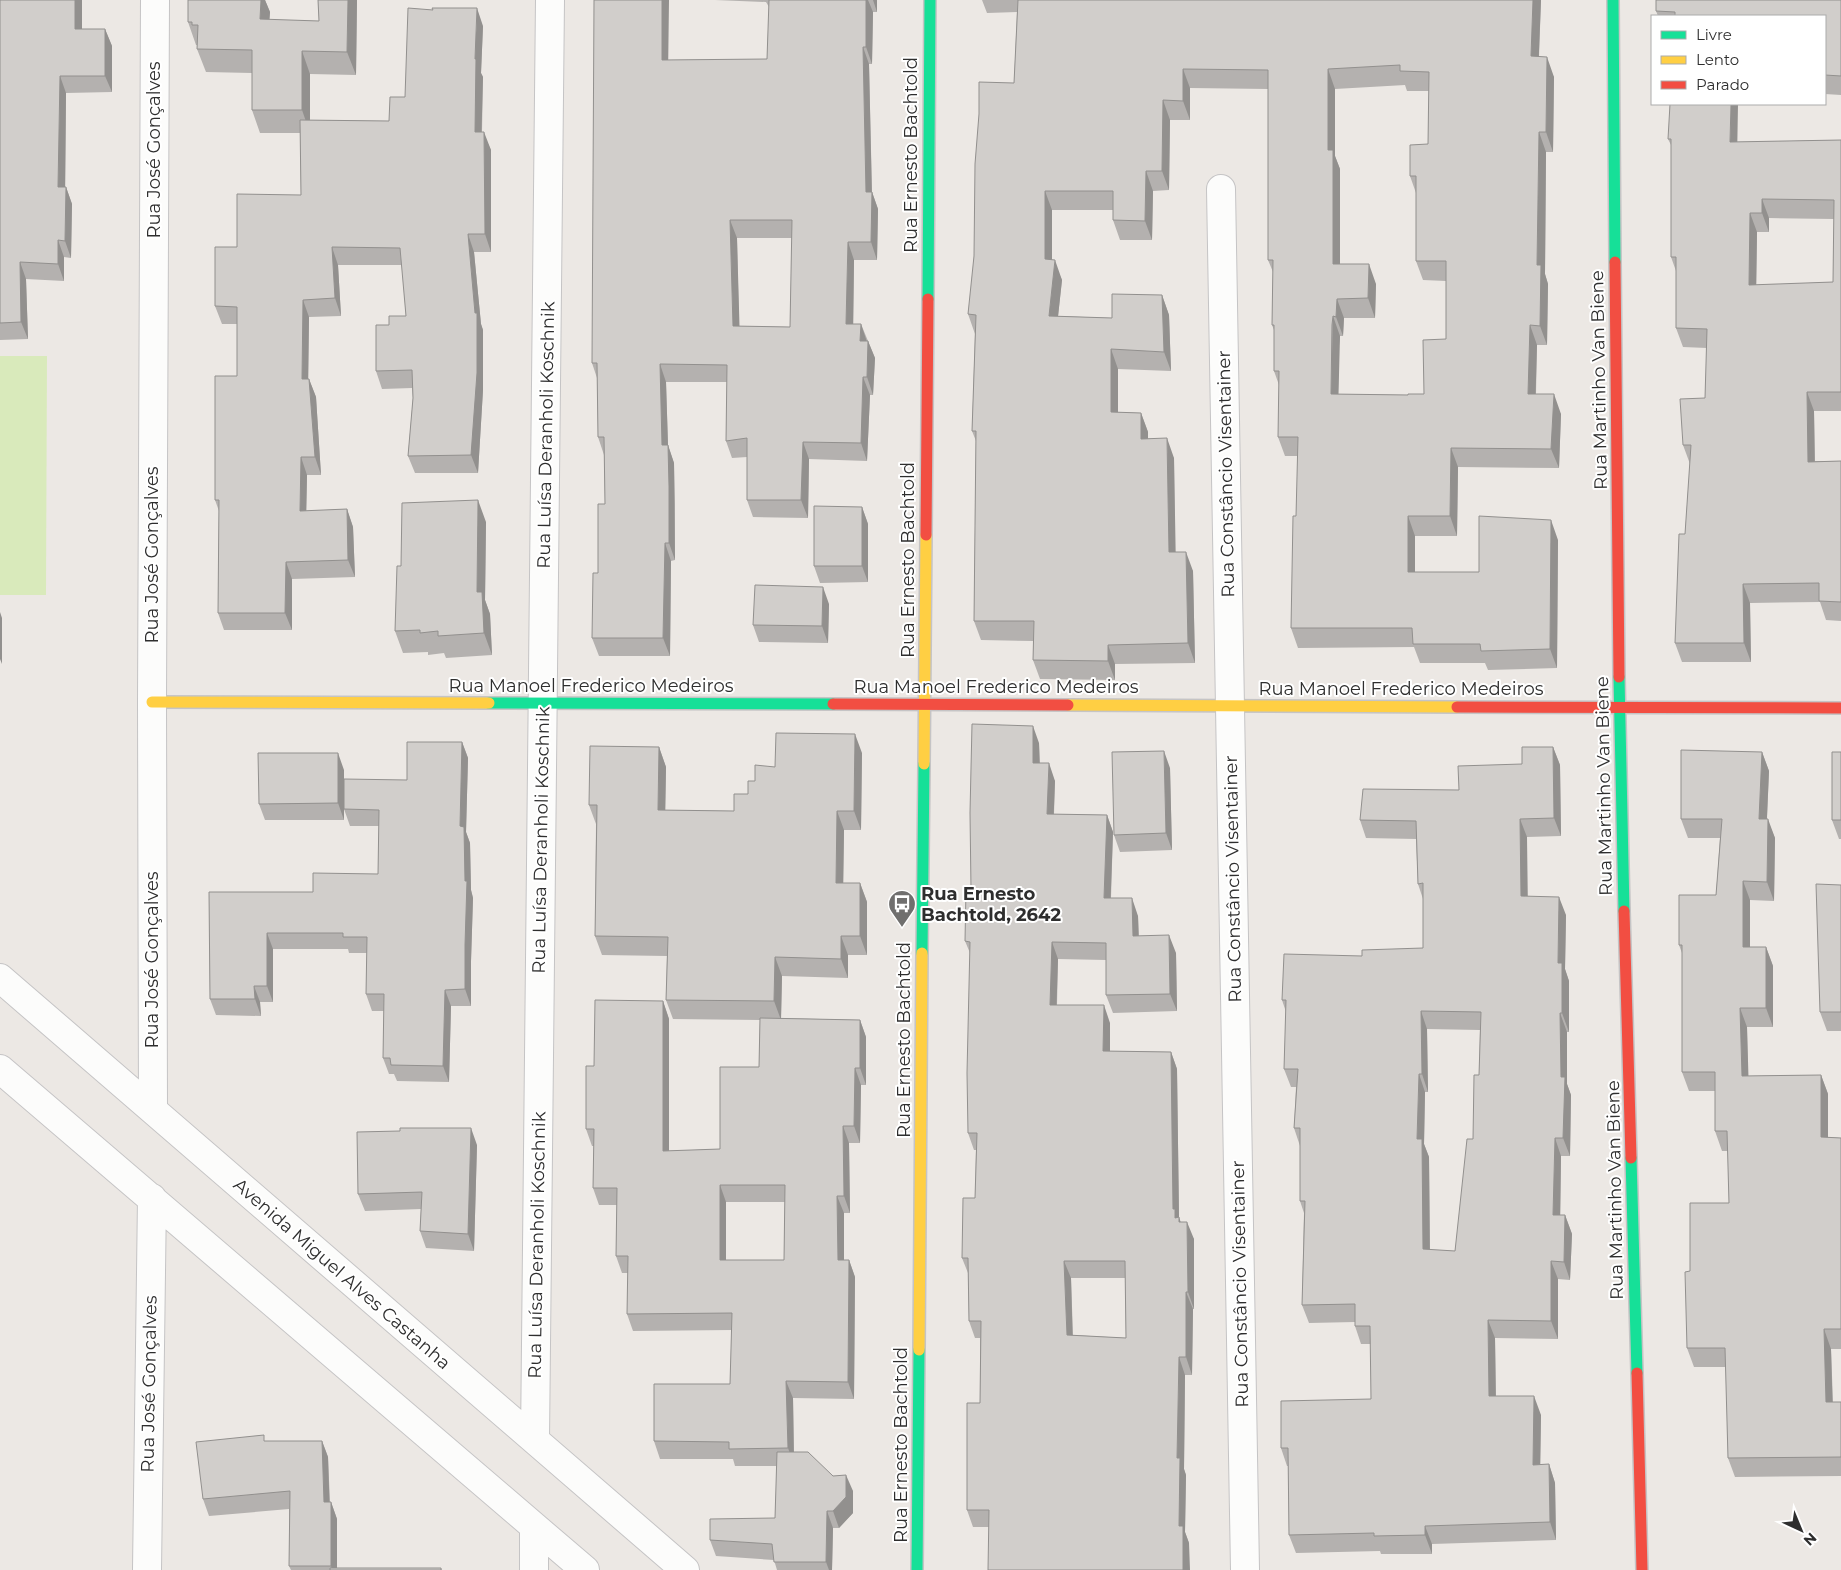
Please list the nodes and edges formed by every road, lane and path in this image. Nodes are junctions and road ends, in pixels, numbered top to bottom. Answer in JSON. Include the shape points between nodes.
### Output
{"nodes":[{"id":1,"x":155,"y":0,"type":"edge"},
{"id":2,"x":550,"y":0,"type":"edge"},
{"id":3,"x":930,"y":0,"type":"edge"},
{"id":4,"x":1613,"y":0,"type":"edge"},
{"id":5,"x":1221,"y":189,"type":"dead end"},
{"id":6,"x":152,"y":702,"type":"junction"},
{"id":7,"x":543,"y":703,"type":"junction"},
{"id":8,"x":924,"y":704,"type":"junction"},
{"id":9,"x":1230,"y":706,"type":"junction"},
{"id":10,"x":1619,"y":707,"type":"junction"},
{"id":11,"x":1841,"y":708,"type":"edge"},
{"id":12,"x":0,"y":978,"type":"edge"},
{"id":13,"x":0,"y":1069,"type":"edge"},
{"id":14,"x":153,"y":1110,"type":"junction"},
{"id":15,"x":152,"y":1198,"type":"junction"},
{"id":16,"x":535,"y":1440,"type":"junction"},
{"id":17,"x":534,"y":1526,"type":"junction"},
{"id":18,"x":147,"y":1570,"type":"edge"},
{"id":19,"x":534,"y":1570,"type":"edge"},
{"id":20,"x":585,"y":1570,"type":"edge"},
{"id":21,"x":685,"y":1570,"type":"edge"},
{"id":22,"x":917,"y":1570,"type":"edge"},
{"id":23,"x":1245,"y":1570,"type":"edge"},
{"id":24,"x":1642,"y":1570,"type":"edge"}],
"edges":[{"from":1,"to":6,"type":"street","name":"Rua José Gonçalves"},
{"from":2,"to":7,"type":"street","name":"Rua Luísa Deranholi Koschnik"},
{"from":3,"to":8,"type":"street","name":"Rua Ernesto Bachtold"},
{"from":4,"to":10,"type":"street","name":"Rua Martinho Van Biene"},
{"from":5,"to":9,"type":"street","name":"Rua Constâncio Visentainer"},
{"from":6,"to":7,"type":"street","name":"Rua Manoel Frederico Medeiros"},
{"from":6,"to":14,"type":"street","name":"Rua José Gonçalves"},
{"from":7,"to":8,"type":"street","name":"Rua Manoel Frederico Medeiros"},
{"from":7,"to":16,"type":"street","name":"Rua Luísa Deranholi Koschnik"},
{"from":8,"to":9,"type":"street","name":"Rua Manoel Frederico Medeiros"},
{"from":8,"to":22,"type":"street","name":"Rua Ernesto Bachtold"},
{"from":9,"to":10,"type":"street","name":"Rua Manoel Frederico Medeiros"},
{"from":9,"to":23,"type":"street","name":"Rua Constâncio Visentainer"},
{"from":10,"to":11,"type":"street","name":"Rua Manoel Frederico Medeiros"},
{"from":10,"to":24,"type":"street","name":"Rua Martinho Van Biene"},
{"from":12,"to":14,"type":"street","name":"Avenida Miguel Alves Castanha"},
{"from":13,"to":15,"type":"street"},
{"from":14,"to":16,"type":"street","name":"Avenida Miguel Alves Castanha"},
{"from":15,"to":17,"type":"street"},
{"from":15,"to":18,"type":"street","name":"Rua José Gonçalves"},
{"from":16,"to":21,"type":"street","name":"Avenida Miguel Alves Castanha"},
{"from":17,"to":19,"type":"street"},
{"from":17,"to":20,"type":"street"}]}
